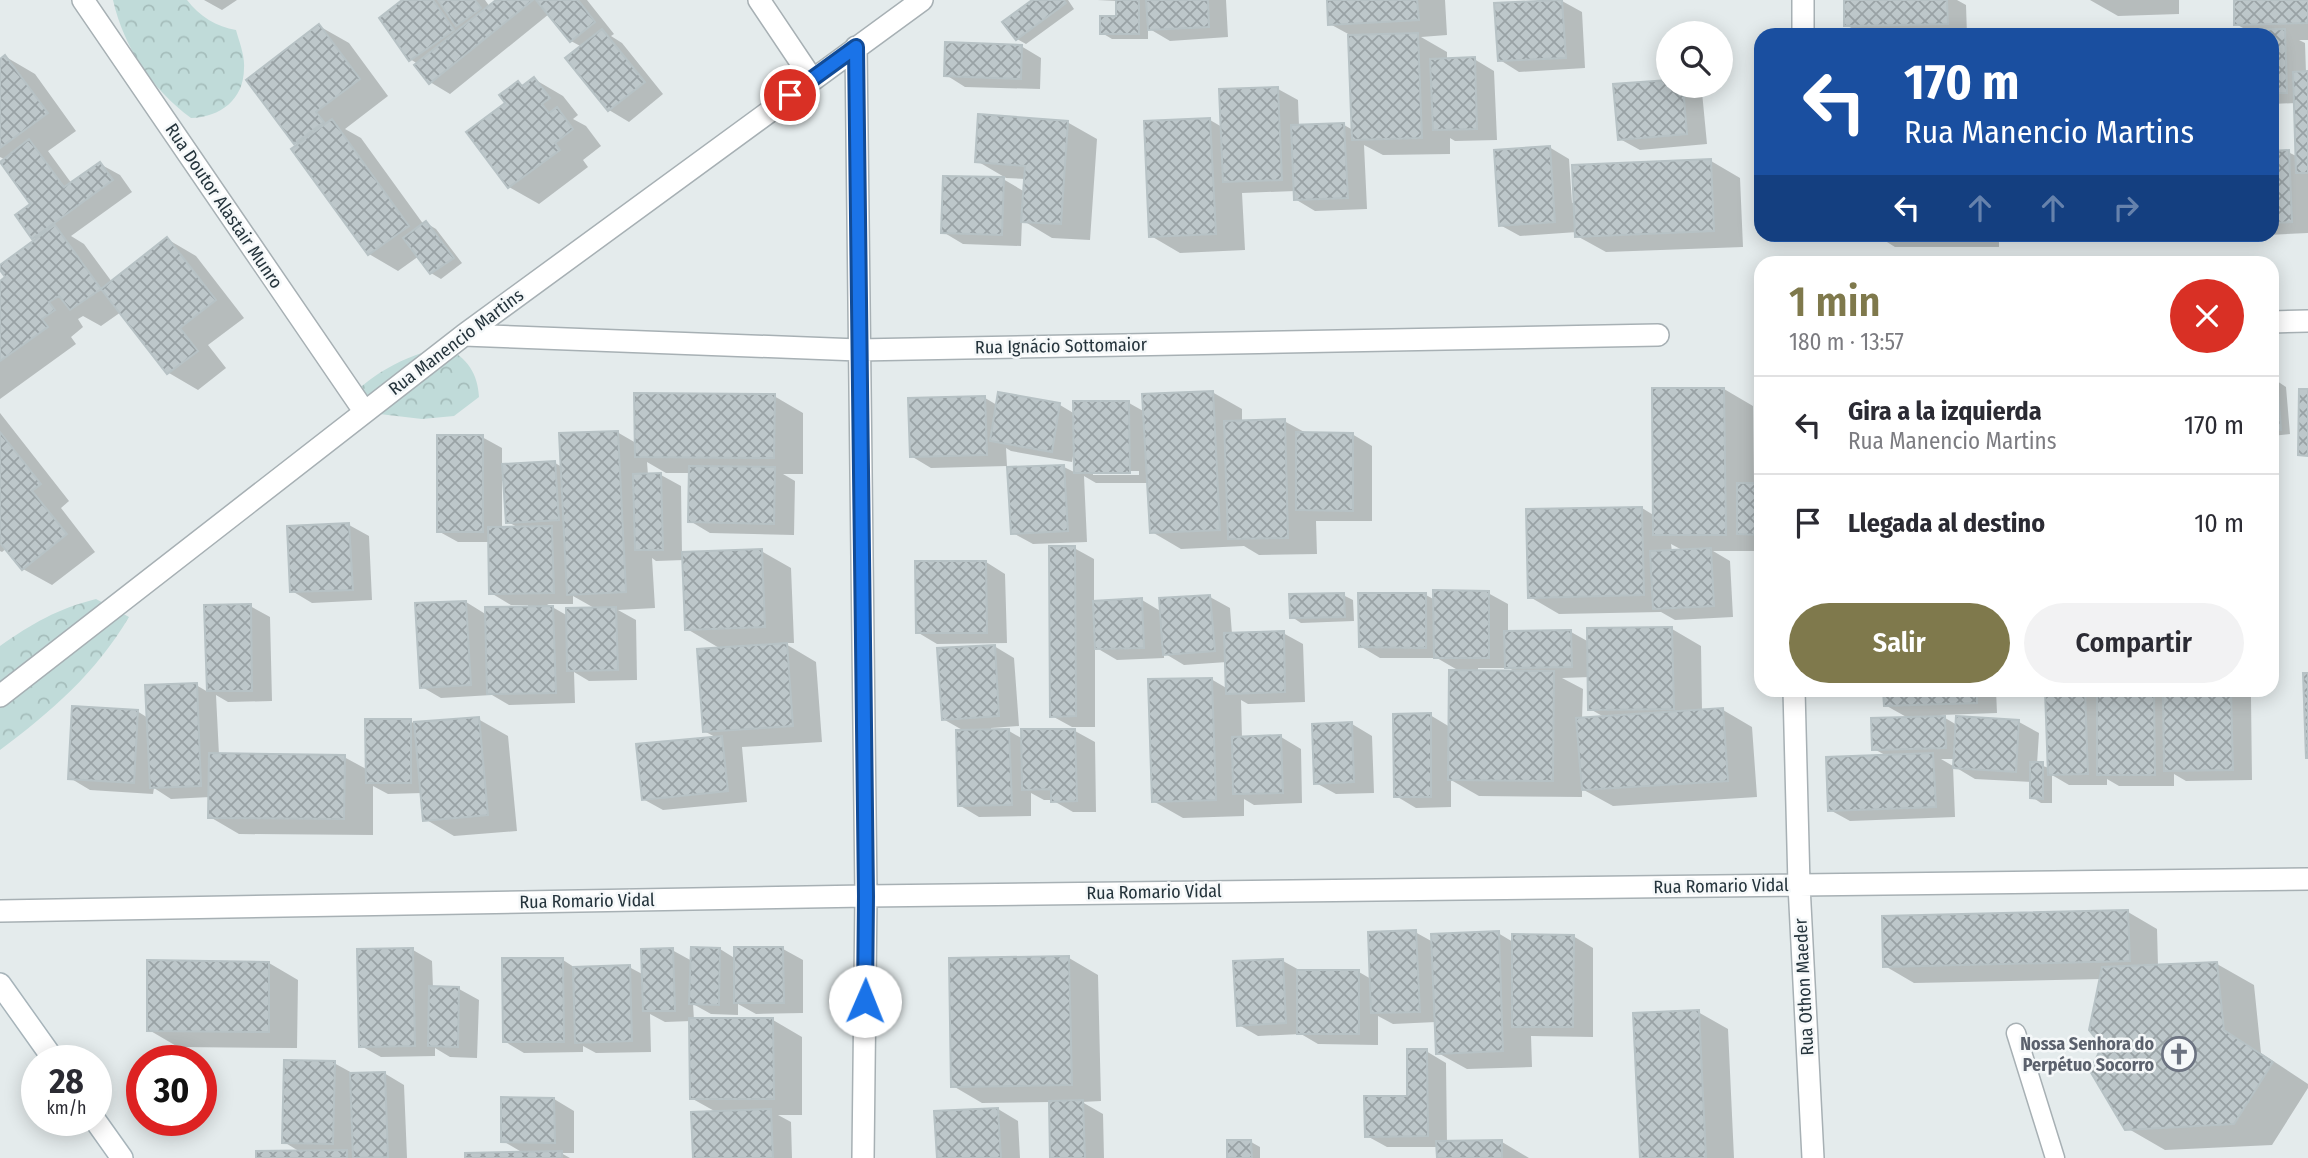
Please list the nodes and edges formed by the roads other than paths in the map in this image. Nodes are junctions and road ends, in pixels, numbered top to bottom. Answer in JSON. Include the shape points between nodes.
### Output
{"nodes":[{"id":1,"x":83,"y":0,"type":"edge"},
{"id":2,"x":759,"y":0,"type":"edge"},
{"id":3,"x":922,"y":0,"type":"edge"},
{"id":4,"x":1803,"y":0,"type":"edge"},
{"id":5,"x":1803,"y":28,"type":"edge"},
{"id":6,"x":856,"y":47,"type":"junction"},
{"id":7,"x":812,"y":79,"type":"junction"},
{"id":8,"x":2308,"y":321,"type":"edge"},
{"id":9,"x":2279,"y":322,"type":"edge"},
{"id":10,"x":464,"y":335,"type":"junction"},
{"id":11,"x":1658,"y":335,"type":"dead end"},
{"id":12,"x":858,"y":350,"type":"junction"},
{"id":13,"x":364,"y":411,"type":"junction"},
{"id":14,"x":0,"y":695,"type":"edge"},
{"id":15,"x":1794,"y":697,"type":"edge"},
{"id":16,"x":2308,"y":879,"type":"edge"},
{"id":17,"x":1799,"y":885,"type":"junction"},
{"id":18,"x":866,"y":896,"type":"junction"},
{"id":19,"x":0,"y":911,"type":"edge"},
{"id":20,"x":0,"y":984,"type":"edge"},
{"id":21,"x":2016,"y":1033,"type":"dead end"},
{"id":22,"x":43,"y":1045,"type":"edge"},
{"id":23,"x":106,"y":1136,"type":"edge"},
{"id":24,"x":122,"y":1158,"type":"edge"},
{"id":25,"x":863,"y":1158,"type":"edge"},
{"id":26,"x":1813,"y":1158,"type":"edge"},
{"id":27,"x":2055,"y":1158,"type":"edge"}],
"edges":[{"from":1,"to":13,"type":"street","name":"Rua Doutor Alastair Munro"},
{"from":2,"to":7,"type":"street"},
{"from":3,"to":6,"type":"street","name":"Rua Manencio Martins"},
{"from":4,"to":5,"type":"street"},
{"from":6,"to":7,"type":"street","name":"Rua Manencio Martins"},
{"from":6,"to":12,"type":"street"},
{"from":7,"to":10,"type":"street","name":"Rua Manencio Martins"},
{"from":8,"to":9,"type":"street"},
{"from":10,"to":12,"type":"street","name":"Rua Ignácio Sottomaior"},
{"from":10,"to":13,"type":"street","name":"Rua Manencio Martins"},
{"from":11,"to":12,"type":"street","name":"Rua Ignácio Sottomaior"},
{"from":12,"to":18,"type":"street"},
{"from":13,"to":14,"type":"street","name":"Rua Manencio Martins"},
{"from":15,"to":17,"type":"street","name":"Rua Othon Maeder"},
{"from":16,"to":17,"type":"street","name":"Rua Romario Vidal"},
{"from":17,"to":18,"type":"street","name":"Rua Romario Vidal"},
{"from":17,"to":26,"type":"street","name":"Rua Othon Maeder"},
{"from":18,"to":19,"type":"street","name":"Rua Romario Vidal"},
{"from":18,"to":25,"type":"street"},
{"from":20,"to":22,"type":"street"},
{"from":21,"to":27,"type":"lane"},
{"from":23,"to":24,"type":"street"}]}
